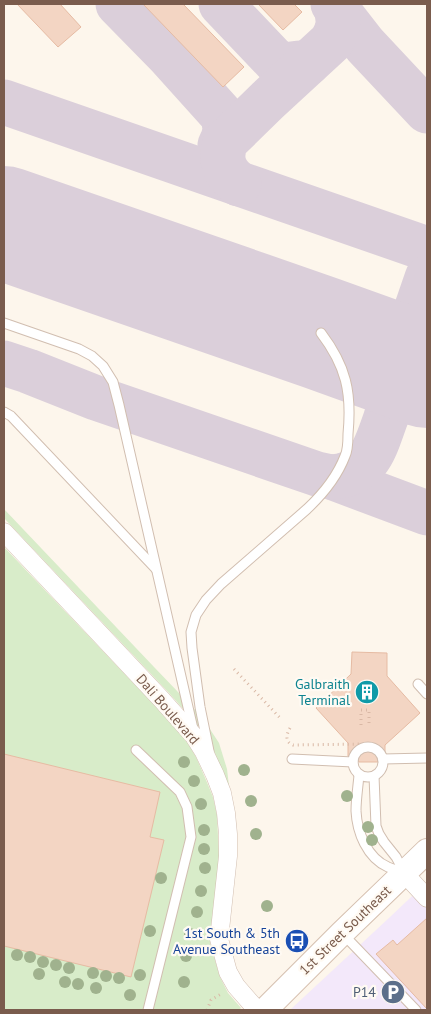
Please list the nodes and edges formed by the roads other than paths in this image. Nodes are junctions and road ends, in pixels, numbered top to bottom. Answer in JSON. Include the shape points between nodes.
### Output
{"nodes":[{"id":1,"x":4,"y":323,"type":"edge"},
{"id":2,"x":321,"y":333,"type":"dead end"},
{"id":3,"x":4,"y":412,"type":"edge"},
{"id":4,"x":4,"y":532,"type":"edge"},
{"id":5,"x":156,"y":569,"type":"junction"},
{"id":6,"x":418,"y":684,"type":"dead end"},
{"id":7,"x":427,"y":694,"type":"edge"},
{"id":8,"x":194,"y":736,"type":"junction"},
{"id":9,"x":136,"y":750,"type":"dead end"},
{"id":10,"x":427,"y":758,"type":"edge"},
{"id":11,"x":292,"y":759,"type":"dead end"},
{"id":12,"x":383,"y":759,"type":"junction"},
{"id":13,"x":352,"y":762,"type":"junction"},
{"id":14,"x":215,"y":775,"type":"junction"},
{"id":15,"x":360,"y":775,"type":"junction"},
{"id":16,"x":374,"y":776,"type":"junction"},
{"id":17,"x":427,"y":851,"type":"edge"},
{"id":18,"x":404,"y":873,"type":"junction"},
{"id":19,"x":427,"y":898,"type":"edge"},
{"id":20,"x":342,"y":933,"type":"junction"},
{"id":21,"x":148,"y":1010,"type":"edge"},
{"id":22,"x":257,"y":1010,"type":"edge"},
{"id":23,"x":265,"y":1010,"type":"edge"},
{"id":24,"x":416,"y":1010,"type":"edge"}],
"edges":[{"from":1,"to":5,"type":"lane","via":[[92,356],[113,382]]},
{"from":2,"to":14,"type":"lane","via":[[341,366],[349,393],[346,454],[328,486],[308,510],[221,584],[196,615],[192,648]]},
{"from":3,"to":5,"type":"lane"},
{"from":4,"to":8,"type":"street","name":"Dali Boulevard"},
{"from":5,"to":8,"type":"lane"},
{"from":6,"to":7,"type":"lane"},
{"from":8,"to":14,"type":"street","name":"Dali Boulevard"},
{"from":9,"to":21,"type":"lane","via":[[180,792],[187,807],[191,837]]},
{"from":10,"to":12,"type":"lane"},
{"from":11,"to":13,"type":"lane"},
{"from":12,"to":13,"type":"lane","via":[[378,751],[369,747],[356,752]]},
{"from":12,"to":16,"type":"lane","via":[[381,769]]},
{"from":13,"to":15,"type":"lane"},
{"from":14,"to":22,"type":"street","name":"Dali Boulevard","via":[[226,813],[228,834],[219,939],[228,972]]},
{"from":15,"to":16,"type":"lane"},
{"from":15,"to":18,"type":"lane","via":[[356,809],[361,834],[375,858],[386,867]]},
{"from":16,"to":18,"type":"lane","via":[[376,826]]},
{"from":17,"to":18,"type":"street","name":"1st Street Southeast"},
{"from":18,"to":19,"type":"street"},
{"from":18,"to":20,"type":"street","name":"1st Street Southeast"},
{"from":20,"to":23,"type":"street","name":"1st Street Southeast"},
{"from":20,"to":24,"type":"lane"}]}
